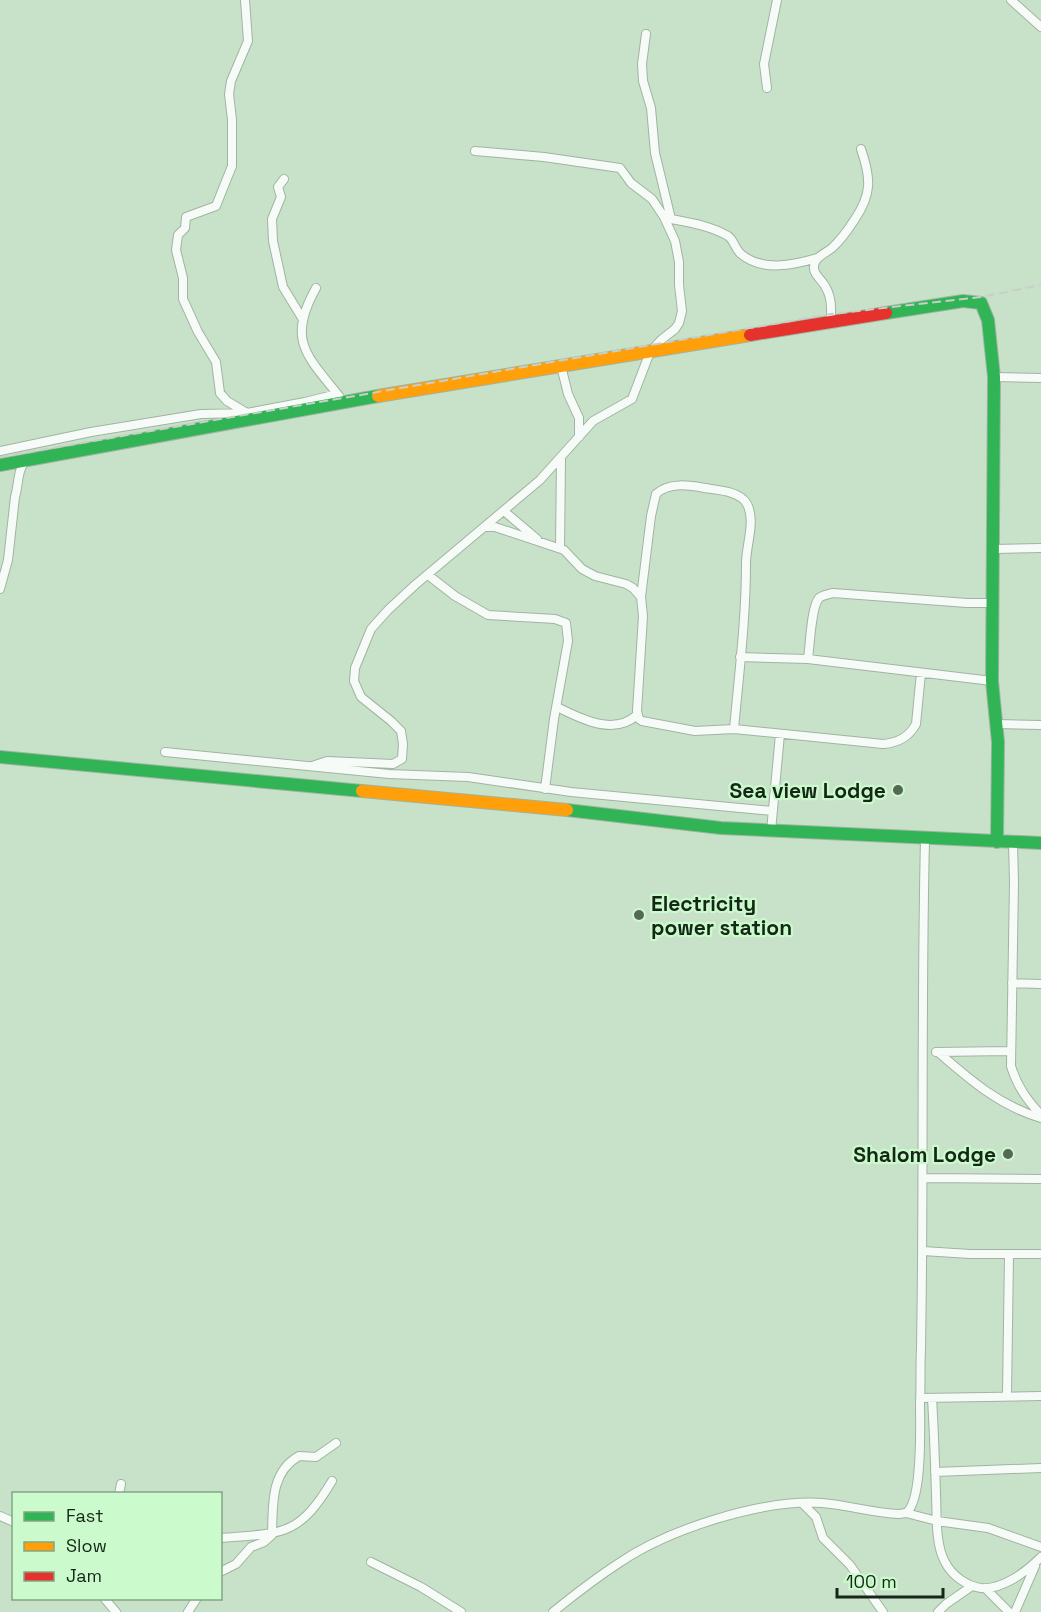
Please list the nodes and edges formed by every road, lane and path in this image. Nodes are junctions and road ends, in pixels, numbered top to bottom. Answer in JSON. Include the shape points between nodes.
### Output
{"nodes":[{"id":1,"x":245,"y":0,"type":"edge"},
{"id":2,"x":777,"y":0,"type":"edge"},
{"id":3,"x":1011,"y":0,"type":"edge"},
{"id":4,"x":1041,"y":27,"type":"edge"},
{"id":5,"x":646,"y":34,"type":"dead end"},
{"id":6,"x":767,"y":87,"type":"dead end"},
{"id":7,"x":861,"y":149,"type":"dead end"},
{"id":8,"x":476,"y":151,"type":"dead end"},
{"id":9,"x":284,"y":179,"type":"dead end"},
{"id":10,"x":667,"y":218,"type":"junction"},
{"id":11,"x":817,"y":258,"type":"junction"},
{"id":12,"x":795,"y":264,"type":"junction"},
{"id":13,"x":815,"y":273,"type":"junction"},
{"id":14,"x":316,"y":288,"type":"dead end"},
{"id":15,"x":302,"y":318,"type":"junction"},
{"id":16,"x":830,"y":322,"type":"junction"},
{"id":17,"x":650,"y":352,"type":"junction"},
{"id":18,"x":561,"y":366,"type":"junction"},
{"id":19,"x":994,"y":377,"type":"junction"},
{"id":20,"x":1041,"y":378,"type":"edge"},
{"id":21,"x":341,"y":399,"type":"junction"},
{"id":22,"x":247,"y":413,"type":"junction"},
{"id":23,"x":579,"y":437,"type":"junction"},
{"id":24,"x":0,"y":452,"type":"edge"},
{"id":25,"x":561,"y":459,"type":"junction"},
{"id":26,"x":26,"y":460,"type":"junction"},
{"id":27,"x":0,"y":465,"type":"edge"},
{"id":28,"x":504,"y":512,"type":"junction"},
{"id":29,"x":487,"y":527,"type":"junction"},
{"id":30,"x":537,"y":539,"type":"junction"},
{"id":31,"x":560,"y":548,"type":"junction"},
{"id":32,"x":1041,"y":548,"type":"edge"},
{"id":33,"x":994,"y":549,"type":"junction"},
{"id":34,"x":428,"y":575,"type":"junction"},
{"id":35,"x":0,"y":589,"type":"edge"},
{"id":36,"x":641,"y":597,"type":"junction"},
{"id":37,"x":993,"y":603,"type":"junction"},
{"id":38,"x":740,"y":657,"type":"junction"},
{"id":39,"x":808,"y":659,"type":"junction"},
{"id":40,"x":921,"y":673,"type":"junction"},
{"id":41,"x":992,"y":681,"type":"junction"},
{"id":42,"x":557,"y":707,"type":"junction"},
{"id":43,"x":637,"y":715,"type":"junction"},
{"id":44,"x":996,"y":724,"type":"junction"},
{"id":45,"x":1041,"y":724,"type":"edge"},
{"id":46,"x":734,"y":729,"type":"junction"},
{"id":47,"x":780,"y":734,"type":"junction"},
{"id":48,"x":165,"y":752,"type":"dead end"},
{"id":49,"x":0,"y":757,"type":"edge"},
{"id":50,"x":312,"y":766,"type":"junction"},
{"id":51,"x":545,"y":789,"type":"junction"},
{"id":52,"x":773,"y":811,"type":"junction"},
{"id":53,"x":771,"y":831,"type":"junction"},
{"id":54,"x":925,"y":839,"type":"junction"},
{"id":55,"x":997,"y":842,"type":"junction"},
{"id":56,"x":1013,"y":843,"type":"junction"},
{"id":57,"x":1041,"y":843,"type":"edge"},
{"id":58,"x":1012,"y":983,"type":"junction"},
{"id":59,"x":1041,"y":984,"type":"edge"},
{"id":60,"x":1010,"y":1051,"type":"junction"},
{"id":61,"x":924,"y":1052,"type":"junction"},
{"id":62,"x":938,"y":1052,"type":"junction"},
{"id":63,"x":1041,"y":1117,"type":"edge"},
{"id":64,"x":923,"y":1178,"type":"junction"},
{"id":65,"x":1041,"y":1179,"type":"edge"},
{"id":66,"x":923,"y":1251,"type":"junction"},
{"id":67,"x":1041,"y":1254,"type":"edge"},
{"id":68,"x":1008,"y":1255,"type":"junction"},
{"id":69,"x":1007,"y":1395,"type":"junction"},
{"id":70,"x":1041,"y":1396,"type":"edge"},
{"id":71,"x":921,"y":1398,"type":"junction"},
{"id":72,"x":932,"y":1398,"type":"junction"},
{"id":73,"x":336,"y":1443,"type":"dead end"},
{"id":74,"x":1041,"y":1468,"type":"edge"},
{"id":75,"x":935,"y":1472,"type":"junction"},
{"id":76,"x":332,"y":1481,"type":"dead end"},
{"id":77,"x":803,"y":1504,"type":"junction"},
{"id":78,"x":906,"y":1513,"type":"junction"},
{"id":79,"x":937,"y":1521,"type":"junction"},
{"id":80,"x":272,"y":1535,"type":"junction"},
{"id":81,"x":222,"y":1538,"type":"edge"},
{"id":82,"x":1041,"y":1547,"type":"edge"},
{"id":83,"x":1039,"y":1558,"type":"edge"},
{"id":84,"x":371,"y":1562,"type":"dead end"},
{"id":85,"x":222,"y":1571,"type":"edge"},
{"id":86,"x":972,"y":1586,"type":"junction"},
{"id":87,"x":985,"y":1588,"type":"junction"},
{"id":88,"x":105,"y":1600,"type":"edge"},
{"id":89,"x":1019,"y":1600,"type":"junction"},
{"id":90,"x":1006,"y":1609,"type":"edge"},
{"id":91,"x":116,"y":1612,"type":"edge"},
{"id":92,"x":461,"y":1612,"type":"edge"},
{"id":93,"x":553,"y":1612,"type":"edge"},
{"id":94,"x":883,"y":1612,"type":"edge"},
{"id":95,"x":938,"y":1612,"type":"edge"},
{"id":96,"x":1015,"y":1612,"type":"edge"}],
"edges":[{"from":1,"to":22,"type":"street","via":[[248,41],[229,88],[231,170],[216,206],[186,216],[176,250],[183,299],[216,362],[218,389],[223,398]]},
{"from":2,"to":6,"type":"street","via":[[764,64]]},
{"from":3,"to":4,"type":"street"},
{"from":5,"to":10,"type":"street","via":[[643,81],[651,108]]},
{"from":7,"to":11,"type":"street","via":[[868,173],[866,200],[843,238]]},
{"from":8,"to":10,"type":"street","via":[[618,166]]},
{"from":9,"to":15,"type":"street","via":[[278,186],[281,197],[272,219],[273,241],[283,287]]},
{"from":10,"to":12,"type":"street","via":[[701,225],[730,237],[741,255],[749,259],[783,267]]},
{"from":10,"to":17,"type":"street","via":[[679,255],[681,316],[678,326]]},
{"from":11,"to":12,"type":"street"},
{"from":11,"to":13,"type":"street"},
{"from":12,"to":13,"type":"street"},
{"from":13,"to":16,"type":"street","via":[[829,294]]},
{"from":14,"to":15,"type":"street"},
{"from":15,"to":21,"type":"street","via":[[304,349]]},
{"from":16,"to":17,"type":"main road"},
{"from":16,"to":19,"type":"main road","via":[[963,301],[981,303],[988,320]]},
{"from":17,"to":18,"type":"main road"},
{"from":17,"to":23,"type":"street","via":[[632,399],[593,421]]},
{"from":18,"to":21,"type":"main road"},
{"from":18,"to":23,"type":"street","via":[[579,418]]},
{"from":19,"to":20,"type":"street"},
{"from":19,"to":33,"type":"main road"},
{"from":21,"to":22,"type":"street"},
{"from":21,"to":26,"type":"main road"},
{"from":22,"to":24,"type":"street","via":[[201,414]]},
{"from":23,"to":25,"type":"street"},
{"from":25,"to":28,"type":"street"},
{"from":25,"to":31,"type":"street"},
{"from":26,"to":27,"type":"main road"},
{"from":26,"to":35,"type":"street","via":[[20,466],[8,560]]},
{"from":28,"to":29,"type":"street"},
{"from":28,"to":30,"type":"street"},
{"from":29,"to":30,"type":"street"},
{"from":29,"to":34,"type":"street"},
{"from":30,"to":31,"type":"street"},
{"from":31,"to":36,"type":"street","via":[[582,569],[626,584]]},
{"from":32,"to":33,"type":"street"},
{"from":33,"to":37,"type":"main road"},
{"from":34,"to":42,"type":"street","via":[[488,615],[566,623],[568,650]]},
{"from":34,"to":50,"type":"street","via":[[371,629],[353,676],[361,697],[401,731],[402,759],[393,764],[327,761]]},
{"from":36,"to":38,"type":"street","via":[[656,494],[687,485],[726,492],[744,500],[750,527]]},
{"from":36,"to":43,"type":"street"},
{"from":37,"to":39,"type":"street","via":[[824,595],[815,607]]},
{"from":37,"to":41,"type":"main road"},
{"from":38,"to":39,"type":"street"},
{"from":38,"to":46,"type":"street"},
{"from":39,"to":40,"type":"street"},
{"from":40,"to":41,"type":"street"},
{"from":40,"to":47,"type":"street","via":[[916,724],[898,741],[883,744]]},
{"from":41,"to":44,"type":"main road"},
{"from":42,"to":43,"type":"street","via":[[576,717],[611,726],[630,722]]},
{"from":42,"to":51,"type":"street"},
{"from":43,"to":46,"type":"street","via":[[648,723],[695,731]]},
{"from":44,"to":45,"type":"street"},
{"from":44,"to":55,"type":"main road"},
{"from":46,"to":47,"type":"street"},
{"from":47,"to":52,"type":"street"},
{"from":48,"to":50,"type":"street"},
{"from":49,"to":53,"type":"main road"},
{"from":50,"to":51,"type":"street","via":[[468,777]]},
{"from":51,"to":52,"type":"street"},
{"from":52,"to":53,"type":"street"},
{"from":53,"to":54,"type":"main road"},
{"from":54,"to":55,"type":"main road"},
{"from":54,"to":61,"type":"street"},
{"from":55,"to":56,"type":"main road"},
{"from":56,"to":57,"type":"main road"},
{"from":56,"to":58,"type":"street"},
{"from":58,"to":59,"type":"street"},
{"from":58,"to":60,"type":"street"},
{"from":60,"to":62,"type":"street"},
{"from":60,"to":63,"type":"street","via":[[1016,1081]]},
{"from":61,"to":62,"type":"street"},
{"from":61,"to":64,"type":"street"},
{"from":62,"to":63,"type":"street","via":[[1008,1106]]},
{"from":64,"to":65,"type":"street"},
{"from":64,"to":66,"type":"street"},
{"from":66,"to":68,"type":"street"},
{"from":66,"to":71,"type":"street"},
{"from":67,"to":68,"type":"street"},
{"from":68,"to":69,"type":"street"},
{"from":69,"to":70,"type":"street"},
{"from":69,"to":72,"type":"street"},
{"from":71,"to":72,"type":"street"},
{"from":71,"to":78,"type":"street","via":[[916,1494]]},
{"from":72,"to":75,"type":"street"},
{"from":73,"to":80,"type":"street","via":[[316,1457],[296,1457],[275,1483]]},
{"from":74,"to":75,"type":"street"},
{"from":75,"to":79,"type":"street"},
{"from":76,"to":80,"type":"street","via":[[304,1519]]},
{"from":77,"to":78,"type":"street"},
{"from":77,"to":93,"type":"street","via":[[765,1506],[681,1532],[620,1562]]},
{"from":77,"to":94,"type":"street","via":[[816,1517],[823,1538],[850,1565]]},
{"from":78,"to":79,"type":"street"},
{"from":79,"to":82,"type":"street","via":[[988,1528]]},
{"from":79,"to":86,"type":"street","via":[[945,1562],[957,1577]]},
{"from":80,"to":81,"type":"street"},
{"from":80,"to":85,"type":"street"},
{"from":83,"to":87,"type":"street","via":[[1025,1572]]},
{"from":83,"to":89,"type":"street"},
{"from":84,"to":92,"type":"street"},
{"from":86,"to":87,"type":"street"},
{"from":86,"to":95,"type":"street"},
{"from":87,"to":90,"type":"street"},
{"from":88,"to":91,"type":"street"},
{"from":89,"to":90,"type":"street"},
{"from":89,"to":96,"type":"street"}]}
